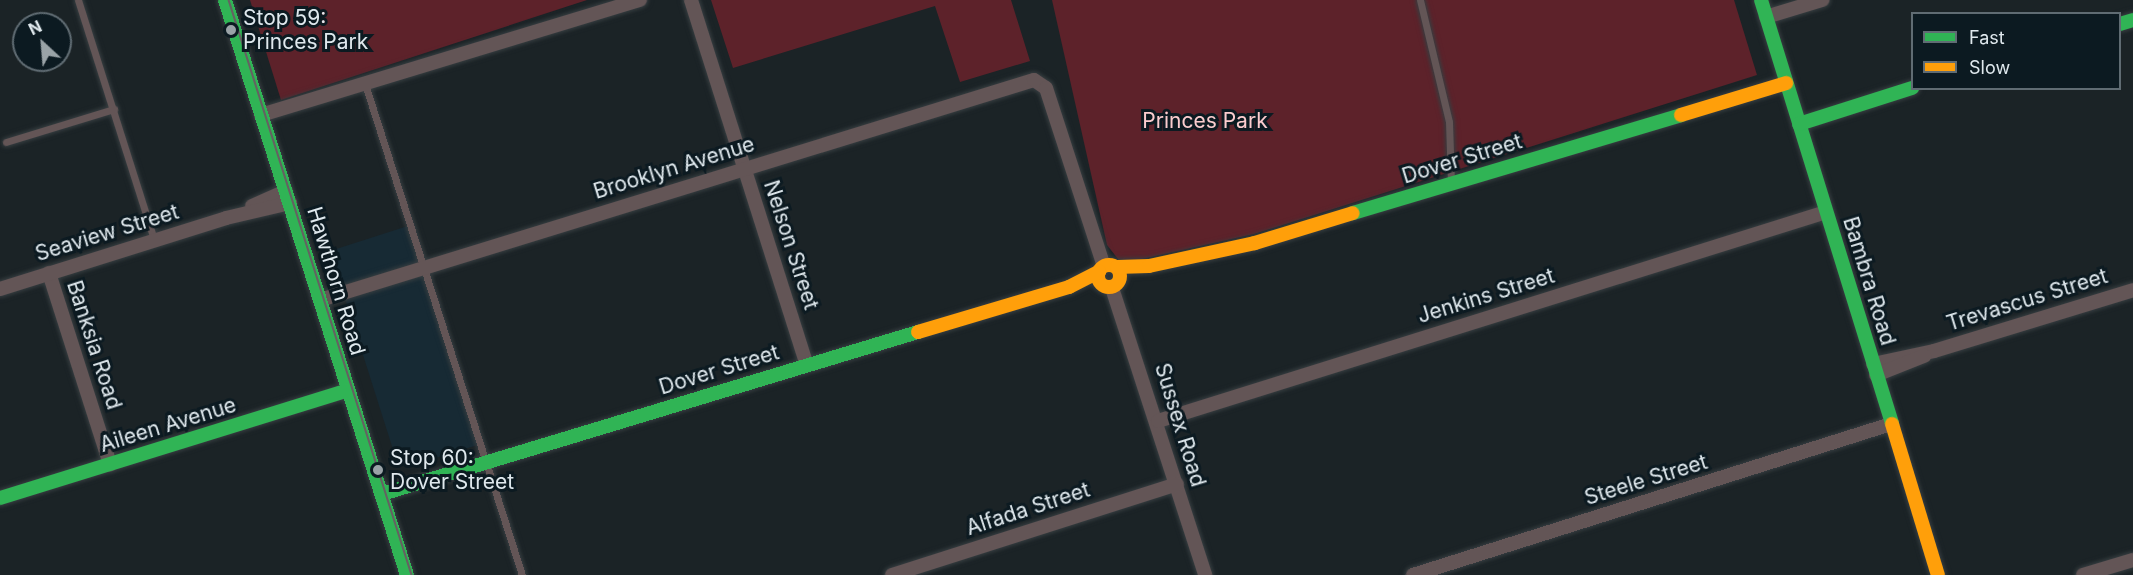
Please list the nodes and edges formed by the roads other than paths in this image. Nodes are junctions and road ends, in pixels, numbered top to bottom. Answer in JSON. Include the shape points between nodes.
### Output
{"nodes":[{"id":1,"x":78,"y":0,"type":"edge"},
{"id":2,"x":225,"y":0,"type":"edge"},
{"id":3,"x":640,"y":0,"type":"edge"},
{"id":4,"x":691,"y":0,"type":"edge"},
{"id":5,"x":1420,"y":0,"type":"edge"},
{"id":6,"x":1761,"y":0,"type":"edge"},
{"id":7,"x":1822,"y":0,"type":"edge"},
{"id":8,"x":1766,"y":17,"type":"junction"},
{"id":9,"x":1041,"y":83,"type":"joint"},
{"id":10,"x":1786,"y":83,"type":"junction"},
{"id":11,"x":364,"y":84,"type":"junction"},
{"id":12,"x":1911,"y":88,"type":"edge"},
{"id":13,"x":114,"y":109,"type":"junction"},
{"id":14,"x":261,"y":115,"type":"junction"},
{"id":15,"x":1799,"y":124,"type":"junction"},
{"id":16,"x":6,"y":142,"type":"dead end"},
{"id":17,"x":744,"y":168,"type":"junction"},
{"id":18,"x":1451,"y":184,"type":"junction"},
{"id":19,"x":288,"y":197,"type":"junction"},
{"id":20,"x":1826,"y":212,"type":"junction"},
{"id":21,"x":154,"y":240,"type":"junction"},
{"id":22,"x":424,"y":267,"type":"junction"},
{"id":23,"x":49,"y":273,"type":"junction"},
{"id":24,"x":1109,"y":277,"type":"junction"},
{"id":25,"x":0,"y":289,"type":"edge"},
{"id":26,"x":2133,"y":290,"type":"edge"},
{"id":27,"x":320,"y":300,"type":"junction"},
{"id":28,"x":807,"y":365,"type":"junction"},
{"id":29,"x":1874,"y":369,"type":"junction"},
{"id":30,"x":348,"y":390,"type":"junction"},
{"id":31,"x":1158,"y":421,"type":"junction"},
{"id":32,"x":1891,"y":424,"type":"junction"},
{"id":33,"x":486,"y":462,"type":"junction"},
{"id":34,"x":110,"y":464,"type":"junction"},
{"id":35,"x":1177,"y":484,"type":"junction"},
{"id":36,"x":382,"y":494,"type":"junction"},
{"id":37,"x":0,"y":498,"type":"edge"},
{"id":38,"x":2133,"y":560,"type":"edge"},
{"id":39,"x":407,"y":575,"type":"edge"},
{"id":40,"x":522,"y":575,"type":"edge"},
{"id":41,"x":892,"y":575,"type":"edge"},
{"id":42,"x":1205,"y":575,"type":"edge"},
{"id":43,"x":1413,"y":575,"type":"edge"},
{"id":44,"x":1938,"y":575,"type":"edge"},
{"id":45,"x":2084,"y":575,"type":"edge"}],
"edges":[{"from":1,"to":13,"type":"lane"},
{"from":2,"to":14,"type":"street","name":"Hawthorn Road"},
{"from":3,"to":11,"type":"street"},
{"from":4,"to":17,"type":"street","name":"Nelson Street"},
{"from":5,"to":18,"type":"lane","via":[[1449,122]]},
{"from":6,"to":8,"type":"street","name":"Bambra Road"},
{"from":7,"to":8,"type":"street"},
{"from":8,"to":10,"type":"street","name":"Bambra Road"},
{"from":9,"to":17,"type":"street","name":"Brooklyn Avenue","via":[[1020,82]]},
{"from":9,"to":24,"type":"street","name":"Sussex Road"},
{"from":10,"to":15,"type":"street","name":"Bambra Road"},
{"from":10,"to":18,"type":"street","name":"Dover Street"},
{"from":11,"to":14,"type":"street"},
{"from":11,"to":22,"type":"lane"},
{"from":12,"to":15,"type":"street"},
{"from":13,"to":16,"type":"lane"},
{"from":13,"to":21,"type":"lane"},
{"from":14,"to":19,"type":"street","name":"Hawthorn Road"},
{"from":15,"to":20,"type":"street","name":"Bambra Road"},
{"from":17,"to":22,"type":"street","name":"Brooklyn Avenue"},
{"from":17,"to":28,"type":"street","name":"Nelson Street"},
{"from":18,"to":24,"type":"street","name":"Dover Street","via":[[1256,243]]},
{"from":19,"to":21,"type":"street","name":"Seaview Street"},
{"from":19,"to":27,"type":"street","name":"Hawthorn Road"},
{"from":20,"to":29,"type":"street","name":"Bambra Road"},
{"from":20,"to":31,"type":"street","name":"Jenkins Street"},
{"from":21,"to":23,"type":"street","name":"Seaview Street"},
{"from":22,"to":27,"type":"street","name":"Brooklyn Avenue"},
{"from":22,"to":33,"type":"lane"},
{"from":23,"to":25,"type":"street","name":"Seaview Street"},
{"from":23,"to":34,"type":"street","name":"Banksia Road"},
{"from":24,"to":28,"type":"street","name":"Dover Street"},
{"from":24,"to":31,"type":"street","name":"Sussex Road"},
{"from":26,"to":29,"type":"street","name":"Trevascus Street"},
{"from":27,"to":30,"type":"street","name":"Hawthorn Road"},
{"from":28,"to":33,"type":"street","name":"Dover Street"},
{"from":29,"to":32,"type":"street","name":"Bambra Road"},
{"from":30,"to":34,"type":"street","name":"Aileen Avenue"},
{"from":30,"to":36,"type":"street","name":"Hawthorn Road"},
{"from":31,"to":35,"type":"street","name":"Sussex Road"},
{"from":32,"to":43,"type":"street","name":"Steele Street"},
{"from":32,"to":44,"type":"street","name":"Bambra Road"},
{"from":33,"to":36,"type":"street","name":"Dover Street"},
{"from":33,"to":40,"type":"lane"},
{"from":34,"to":37,"type":"street","name":"Aileen Avenue"},
{"from":35,"to":41,"type":"street","name":"Alfada Street"},
{"from":35,"to":42,"type":"street","name":"Sussex Road"},
{"from":36,"to":39,"type":"street","name":"Hawthorn Road"},
{"from":38,"to":45,"type":"street"}]}
